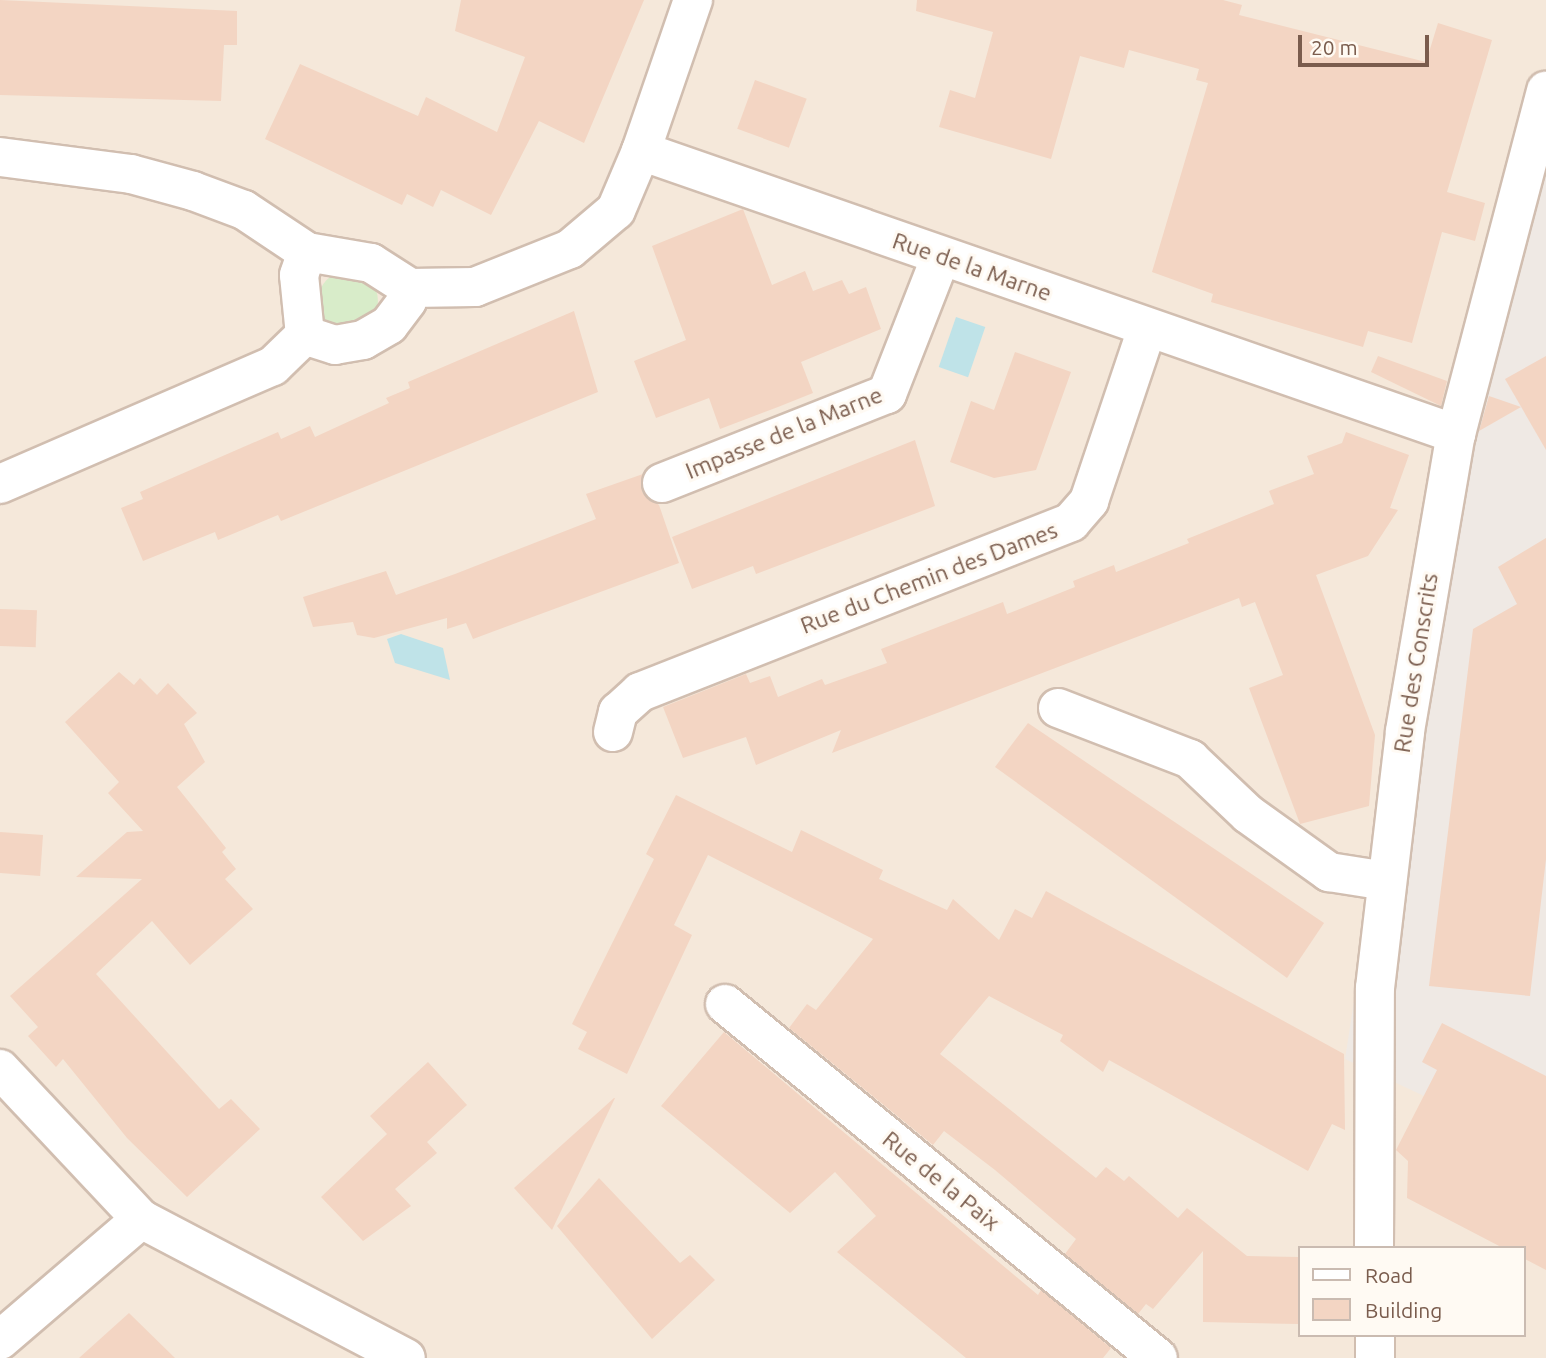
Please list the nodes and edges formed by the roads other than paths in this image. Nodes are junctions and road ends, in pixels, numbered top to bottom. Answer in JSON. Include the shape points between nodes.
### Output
{"nodes":[{"id":1,"x":693,"y":0,"type":"edge"},
{"id":2,"x":1546,"y":91,"type":"edge"},
{"id":3,"x":640,"y":151,"type":"junction"},
{"id":4,"x":0,"y":158,"type":"edge"},
{"id":5,"x":307,"y":253,"type":"junction"},
{"id":6,"x":942,"y":257,"type":"junction"},
{"id":7,"x":410,"y":288,"type":"junction"},
{"id":8,"x":1147,"y":328,"type":"junction"},
{"id":9,"x":304,"y":335,"type":"junction"},
{"id":10,"x":1456,"y":434,"type":"junction"},
{"id":11,"x":662,"y":483,"type":"dead end"},
{"id":12,"x":0,"y":484,"type":"edge"},
{"id":13,"x":1058,"y":708,"type":"dead end"},
{"id":14,"x":613,"y":732,"type":"dead end"},
{"id":15,"x":1386,"y":881,"type":"junction"},
{"id":16,"x":725,"y":1004,"type":"dead end"},
{"id":17,"x":0,"y":1069,"type":"edge"},
{"id":18,"x":141,"y":1219,"type":"junction"},
{"id":19,"x":1374,"y":1246,"type":"edge"},
{"id":20,"x":1375,"y":1337,"type":"edge"},
{"id":21,"x":0,"y":1340,"type":"edge"},
{"id":22,"x":405,"y":1358,"type":"edge"},
{"id":23,"x":1158,"y":1358,"type":"edge"},
{"id":24,"x":1376,"y":1358,"type":"edge"}],
"edges":[{"from":1,"to":3,"type":"street"},
{"from":2,"to":10,"type":"street","name":"Rue des Conscrits"},
{"from":3,"to":6,"type":"street","name":"Rue de la Marne"},
{"from":3,"to":7,"type":"street","via":[[615,211],[570,249],[475,287]]},
{"from":4,"to":5,"type":"street","via":[[131,174],[193,191],[244,210]]},
{"from":5,"to":7,"type":"street","via":[[371,263]]},
{"from":5,"to":9,"type":"street","via":[[299,275]]},
{"from":6,"to":8,"type":"street","name":"Rue de la Marne"},
{"from":6,"to":11,"type":"street","name":"Impasse de la Marne","via":[[887,394]]},
{"from":7,"to":9,"type":"street","via":[[389,325],[363,340],[335,345]]},
{"from":8,"to":10,"type":"street","name":"Rue de la Marne"},
{"from":8,"to":14,"type":"street","name":"Rue du Chemin des Dames","via":[[1089,501],[1071,522],[640,692],[618,712]]},
{"from":9,"to":12,"type":"street","via":[[273,366]]},
{"from":10,"to":15,"type":"street","name":"Rue des Conscrits","via":[[1427,582]]},
{"from":13,"to":15,"type":"street","via":[[1191,759],[1248,814],[1329,872]]},
{"from":15,"to":19,"type":"street","name":"Rue des Conscrits","via":[[1375,988]]},
{"from":16,"to":23,"type":"street","name":"Rue de la Paix"},
{"from":17,"to":18,"type":"street"},
{"from":18,"to":21,"type":"street"},
{"from":18,"to":22,"type":"street"},
{"from":20,"to":24,"type":"street"}]}
